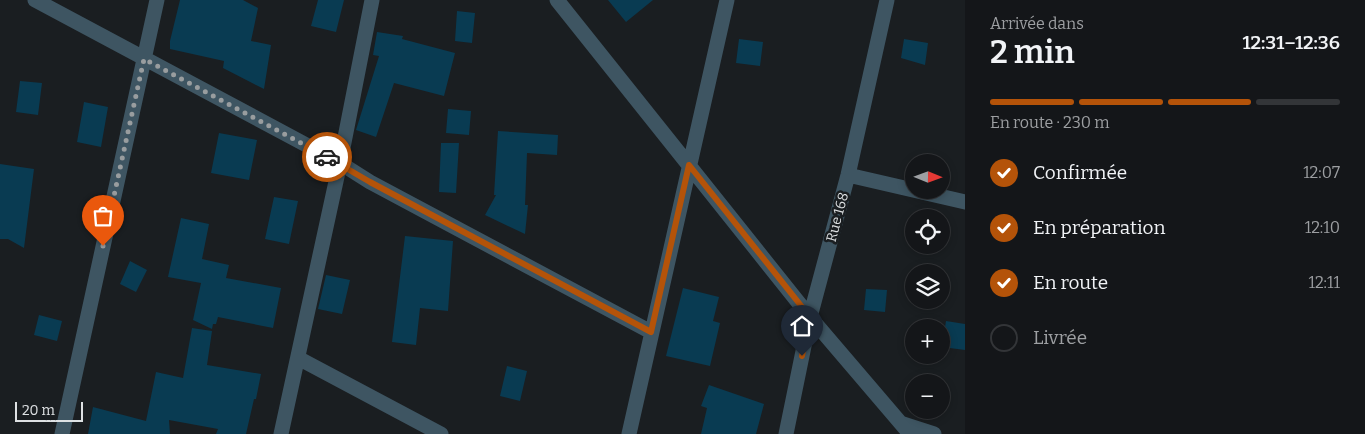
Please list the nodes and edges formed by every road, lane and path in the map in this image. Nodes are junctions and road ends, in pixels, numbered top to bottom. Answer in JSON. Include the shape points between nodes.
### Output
{"nodes":[{"id":1,"x":35,"y":0,"type":"edge"},
{"id":2,"x":157,"y":0,"type":"edge"},
{"id":3,"x":372,"y":0,"type":"edge"},
{"id":4,"x":557,"y":0,"type":"edge"},
{"id":5,"x":727,"y":0,"type":"edge"},
{"id":6,"x":886,"y":0,"type":"edge"},
{"id":7,"x":144,"y":59,"type":"junction"},
{"id":8,"x":340,"y":163,"type":"junction"},
{"id":9,"x":689,"y":165,"type":"junction"},
{"id":10,"x":848,"y":175,"type":"junction"},
{"id":11,"x":965,"y":202,"type":"edge"},
{"id":12,"x":810,"y":317,"type":"junction"},
{"id":13,"x":651,"y":332,"type":"junction"},
{"id":14,"x":298,"y":358,"type":"junction"},
{"id":15,"x":906,"y":429,"type":"edge"},
{"id":16,"x":62,"y":434,"type":"edge"},
{"id":17,"x":282,"y":434,"type":"edge"},
{"id":18,"x":441,"y":434,"type":"edge"},
{"id":19,"x":629,"y":434,"type":"edge"},
{"id":20,"x":786,"y":434,"type":"edge"},
{"id":21,"x":934,"y":434,"type":"edge"}],
"edges":[{"from":1,"to":7,"type":"street"},
{"from":2,"to":7,"type":"street"},
{"from":3,"to":8,"type":"street"},
{"from":4,"to":9,"type":"street"},
{"from":5,"to":9,"type":"street"},
{"from":6,"to":10,"type":"street","name":"Rue 168"},
{"from":7,"to":8,"type":"street"},
{"from":7,"to":16,"type":"street"},
{"from":8,"to":13,"type":"street"},
{"from":8,"to":14,"type":"street"},
{"from":9,"to":12,"type":"street"},
{"from":9,"to":13,"type":"street"},
{"from":10,"to":11,"type":"street"},
{"from":10,"to":12,"type":"street","name":"Rue 168"},
{"from":12,"to":15,"type":"street"},
{"from":12,"to":20,"type":"street","name":"Rue 168"},
{"from":13,"to":19,"type":"street"},
{"from":14,"to":17,"type":"street"},
{"from":14,"to":18,"type":"street"},
{"from":15,"to":21,"type":"street"}]}
